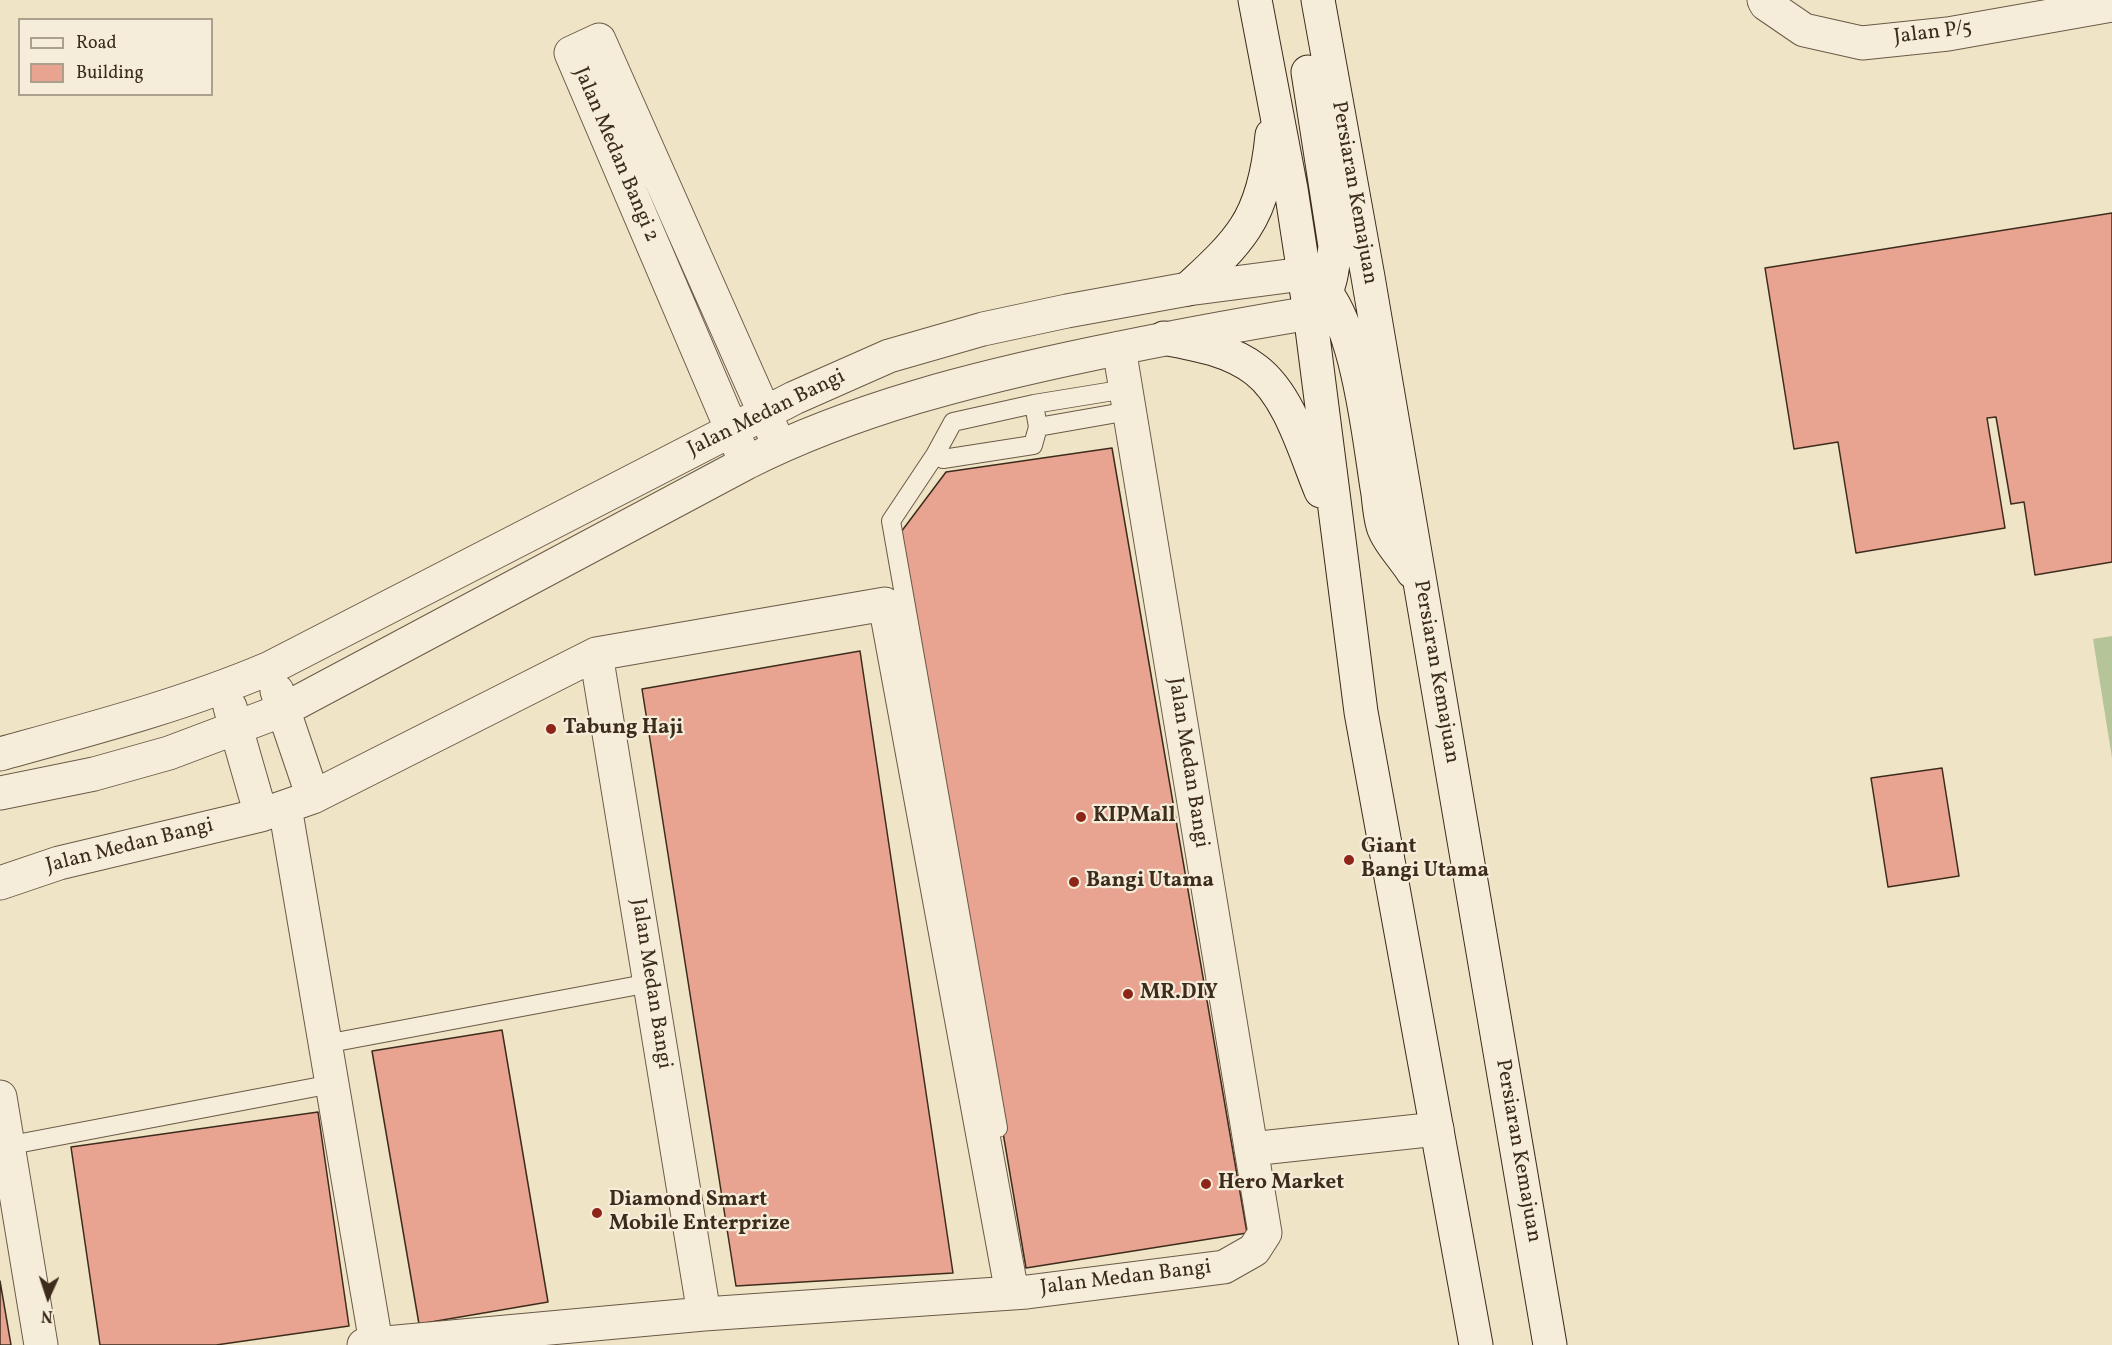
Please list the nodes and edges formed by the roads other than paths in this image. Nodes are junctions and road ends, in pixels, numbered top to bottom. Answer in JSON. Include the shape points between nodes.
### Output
{"nodes":[{"id":1,"x":1255,"y":0,"type":"edge"},
{"id":2,"x":1297,"y":0,"type":"edge"},
{"id":3,"x":1318,"y":0,"type":"edge"},
{"id":4,"x":1764,"y":0,"type":"edge"},
{"id":5,"x":2112,"y":5,"type":"edge"},
{"id":6,"x":1274,"y":99,"type":"junction"},
{"id":7,"x":1188,"y":289,"type":"junction"},
{"id":8,"x":1313,"y":293,"type":"junction"},
{"id":9,"x":1164,"y":338,"type":"junction"},
{"id":10,"x":1119,"y":348,"type":"junction"},
{"id":11,"x":1044,"y":364,"type":"junction"},
{"id":12,"x":1128,"y":400,"type":"junction"},
{"id":13,"x":1042,"y":403,"type":"junction"},
{"id":14,"x":764,"y":413,"type":"junction"},
{"id":15,"x":1038,"y":427,"type":"junction"},
{"id":16,"x":733,"y":429,"type":"junction"},
{"id":17,"x":780,"y":446,"type":"junction"},
{"id":18,"x":935,"y":455,"type":"junction"},
{"id":19,"x":746,"y":463,"type":"junction"},
{"id":20,"x":1338,"y":532,"type":"junction"},
{"id":21,"x":1420,"y":582,"type":"junction"},
{"id":22,"x":596,"y":654,"type":"junction"},
{"id":23,"x":270,"y":668,"type":"junction"},
{"id":24,"x":225,"y":687,"type":"junction"},
{"id":25,"x":284,"y":710,"type":"junction"},
{"id":26,"x":236,"y":729,"type":"junction"},
{"id":27,"x":0,"y":754,"type":"edge"},
{"id":28,"x":0,"y":793,"type":"edge"},
{"id":29,"x":286,"y":806,"type":"junction"},
{"id":30,"x":0,"y":883,"type":"edge"},
{"id":31,"x":650,"y":983,"type":"junction"},
{"id":32,"x":325,"y":1044,"type":"junction"},
{"id":33,"x":332,"y":1084,"type":"junction"},
{"id":34,"x":0,"y":1097,"type":"edge"},
{"id":35,"x":1437,"y":1129,"type":"junction"},
{"id":36,"x":4,"y":1147,"type":"edge"},
{"id":37,"x":1251,"y":1149,"type":"junction"},
{"id":38,"x":1019,"y":1293,"type":"junction"},
{"id":39,"x":704,"y":1314,"type":"junction"},
{"id":40,"x":370,"y":1344,"type":"edge"},
{"id":41,"x":42,"y":1345,"type":"edge"},
{"id":42,"x":1476,"y":1345,"type":"edge"},
{"id":43,"x":1550,"y":1345,"type":"edge"}],
"edges":[{"from":1,"to":6,"type":"street"},
{"from":2,"to":8,"type":"street","via":[[1335,246],[1333,268]]},
{"from":3,"to":21,"type":"street","name":"Persiaran Kemajuan"},
{"from":4,"to":5,"type":"street","name":"Jalan P/5","via":[[1804,30],[1862,43],[1948,34]]},
{"from":6,"to":7,"type":"street","via":[[1269,165],[1246,227]]},
{"from":6,"to":8,"type":"street"},
{"from":7,"to":8,"type":"street","name":"Jalan Medan Bangi"},
{"from":7,"to":14,"type":"street","name":"Jalan Medan Bangi","via":[[983,329],[889,356]]},
{"from":8,"to":9,"type":"street","name":"Jalan Medan Bangi"},
{"from":8,"to":20,"type":"street"},
{"from":8,"to":21,"type":"street","via":[[1338,311],[1356,359],[1383,527]]},
{"from":9,"to":10,"type":"street","name":"Jalan Medan Bangi"},
{"from":9,"to":20,"type":"street","via":[[1242,361],[1270,384],[1290,415]]},
{"from":10,"to":11,"type":"street","name":"Jalan Medan Bangi"},
{"from":10,"to":12,"type":"street","name":"Jalan Medan Bangi"},
{"from":11,"to":13,"type":"lane"},
{"from":11,"to":17,"type":"street","name":"Jalan Medan Bangi","via":[[898,402]]},
{"from":12,"to":13,"type":"lane"},
{"from":12,"to":15,"type":"lane"},
{"from":12,"to":37,"type":"street","name":"Jalan Medan Bangi"},
{"from":13,"to":15,"type":"lane"},
{"from":13,"to":18,"type":"lane","via":[[953,422]]},
{"from":14,"to":16,"type":"street","name":"Jalan Medan Bangi"},
{"from":14,"to":16,"type":"street","name":"Jalan Medan Bangi 2","via":[[599,39],[571,52]]},
{"from":14,"to":17,"type":"street","name":"Jalan Medan Bangi 2"},
{"from":15,"to":18,"type":"lane","via":[[1033,445],[943,459]]},
{"from":16,"to":19,"type":"street","name":"Jalan Medan Bangi 2"},
{"from":16,"to":23,"type":"street","name":"Jalan Medan Bangi"},
{"from":17,"to":19,"type":"street","name":"Jalan Medan Bangi"},
{"from":18,"to":38,"type":"lane","via":[[891,521]]},
{"from":19,"to":25,"type":"street","name":"Jalan Medan Bangi"},
{"from":20,"to":35,"type":"street","via":[[1361,712]]},
{"from":21,"to":43,"type":"street","name":"Persiaran Kemajuan"},
{"from":22,"to":29,"type":"street","name":"Jalan Medan Bangi"},
{"from":22,"to":31,"type":"street","name":"Jalan Medan Bangi"},
{"from":22,"to":38,"type":"street","name":"Jalan Medan Bangi","via":[[885,604]]},
{"from":23,"to":24,"type":"street","name":"Jalan Medan Bangi"},
{"from":23,"to":25,"type":"street","name":"Jalan Medan Bangi"},
{"from":24,"to":26,"type":"street","name":"Jalan Medan Bangi"},
{"from":24,"to":27,"type":"street","name":"Jalan Medan Bangi"},
{"from":25,"to":26,"type":"street","name":"Jalan Medan Bangi"},
{"from":25,"to":29,"type":"street","name":"Jalan Medan Bangi"},
{"from":26,"to":28,"type":"street","name":"Jalan Medan Bangi","via":[[105,771]]},
{"from":26,"to":29,"type":"street","name":"Jalan Medan Bangi"},
{"from":29,"to":30,"type":"street","name":"Jalan Medan Bangi","via":[[59,863]]},
{"from":29,"to":32,"type":"street","name":"Jalan Medan Bangi"},
{"from":31,"to":32,"type":"lane"},
{"from":31,"to":39,"type":"street","name":"Jalan Medan Bangi"},
{"from":32,"to":33,"type":"street","name":"Jalan Medan Bangi"},
{"from":33,"to":36,"type":"lane"},
{"from":33,"to":40,"type":"street","name":"Jalan Medan Bangi"},
{"from":34,"to":36,"type":"street"},
{"from":35,"to":37,"type":"street"},
{"from":35,"to":42,"type":"street"},
{"from":36,"to":41,"type":"street"},
{"from":37,"to":38,"type":"street","name":"Jalan Medan Bangi","via":[[1265,1233],[1254,1250],[1224,1267]]},
{"from":38,"to":39,"type":"street","name":"Jalan Medan Bangi"},
{"from":39,"to":40,"type":"street","name":"Jalan Medan Bangi"}]}
